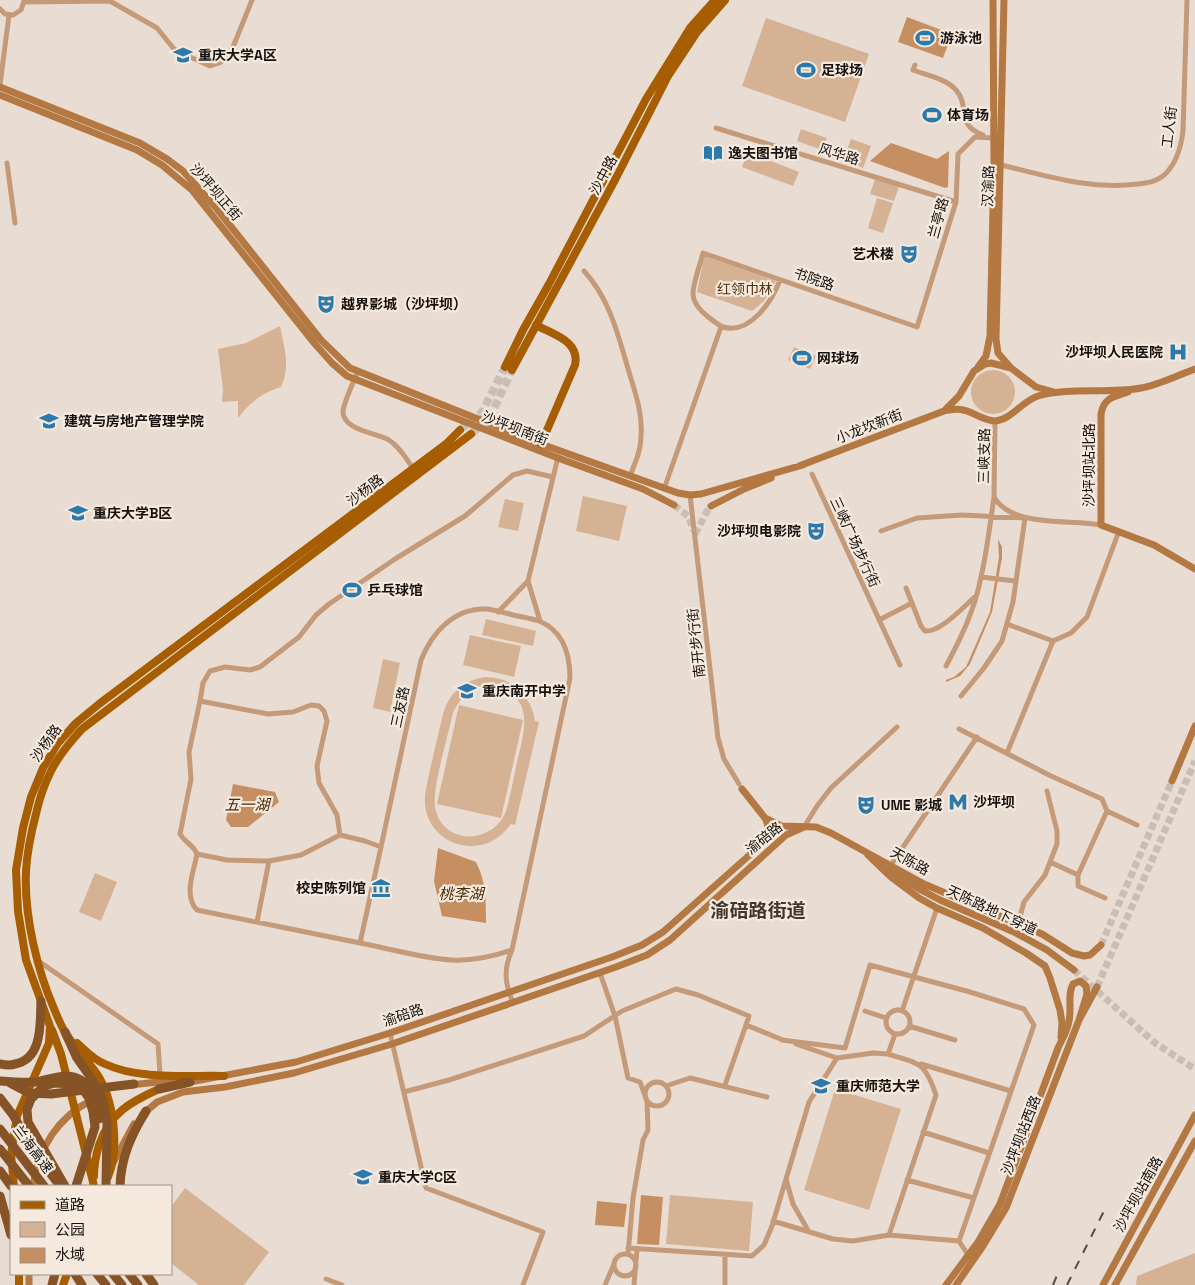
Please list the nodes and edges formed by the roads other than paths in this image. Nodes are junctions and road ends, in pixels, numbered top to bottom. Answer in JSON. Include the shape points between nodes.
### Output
{"nodes":[{"id":1,"x":252,"y":0,"type":"edge"},
{"id":2,"x":715,"y":0,"type":"edge"},
{"id":3,"x":725,"y":0,"type":"edge"},
{"id":4,"x":992,"y":0,"type":"edge"},
{"id":5,"x":1004,"y":0,"type":"edge"},
{"id":6,"x":1187,"y":0,"type":"edge"},
{"id":7,"x":24,"y":1,"type":"edge"},
{"id":8,"x":0,"y":9,"type":"edge"},
{"id":9,"x":9,"y":15,"type":"junction"},
{"id":10,"x":915,"y":65,"type":"dead end"},
{"id":11,"x":0,"y":86,"type":"edge"},
{"id":12,"x":0,"y":95,"type":"edge"},
{"id":13,"x":716,"y":128,"type":"dead end"},
{"id":14,"x":991,"y":137,"type":"junction"},
{"id":15,"x":7,"y":162,"type":"dead end"},
{"id":16,"x":1001,"y":165,"type":"junction"},
{"id":17,"x":956,"y":202,"type":"junction"},
{"id":18,"x":14,"y":223,"type":"dead end"},
{"id":19,"x":584,"y":271,"type":"dead end"},
{"id":20,"x":780,"y":280,"type":"junction"},
{"id":21,"x":536,"y":325,"type":"junction"},
{"id":22,"x":722,"y":326,"type":"junction"},
{"id":23,"x":917,"y":327,"type":"joint"},
{"id":24,"x":978,"y":367,"type":"junction"},
{"id":25,"x":1010,"y":368,"type":"junction"},
{"id":26,"x":1195,"y":369,"type":"edge"},
{"id":27,"x":358,"y":371,"type":"junction"},
{"id":28,"x":367,"y":375,"type":"joint"},
{"id":29,"x":347,"y":376,"type":"joint"},
{"id":30,"x":355,"y":379,"type":"junction"},
{"id":31,"x":1143,"y":388,"type":"junction"},
{"id":32,"x":1057,"y":392,"type":"junction"},
{"id":33,"x":944,"y":411,"type":"junction"},
{"id":34,"x":995,"y":421,"type":"junction"},
{"id":35,"x":460,"y":430,"type":"tunnel mouth"},
{"id":36,"x":471,"y":434,"type":"tunnel mouth"},
{"id":37,"x":541,"y":444,"type":"junction"},
{"id":38,"x":559,"y":454,"type":"junction"},
{"id":39,"x":803,"y":465,"type":"junction"},
{"id":40,"x":416,"y":472,"type":"junction"},
{"id":41,"x":812,"y":474,"type":"dead end"},
{"id":42,"x":630,"y":476,"type":"junction"},
{"id":43,"x":553,"y":477,"type":"junction"},
{"id":44,"x":664,"y":489,"type":"junction"},
{"id":45,"x":690,"y":495,"type":"junction"},
{"id":46,"x":994,"y":497,"type":"junction"},
{"id":47,"x":674,"y":505,"type":"tunnel mouth"},
{"id":48,"x":711,"y":506,"type":"tunnel mouth"},
{"id":49,"x":991,"y":518,"type":"junction"},
{"id":50,"x":1025,"y":518,"type":"junction"},
{"id":51,"x":1101,"y":526,"type":"junction"},
{"id":52,"x":881,"y":531,"type":"dead end"},
{"id":53,"x":1119,"y":531,"type":"junction"},
{"id":54,"x":1195,"y":569,"type":"edge"},
{"id":55,"x":981,"y":578,"type":"junction"},
{"id":56,"x":528,"y":581,"type":"junction"},
{"id":57,"x":1015,"y":581,"type":"junction"},
{"id":58,"x":906,"y":588,"type":"dead end"},
{"id":59,"x":976,"y":596,"type":"junction"},
{"id":60,"x":912,"y":603,"type":"junction"},
{"id":61,"x":498,"y":612,"type":"junction"},
{"id":62,"x":879,"y":620,"type":"junction"},
{"id":63,"x":540,"y":621,"type":"junction"},
{"id":64,"x":1007,"y":624,"type":"junction"},
{"id":65,"x":1053,"y":641,"type":"junction"},
{"id":66,"x":900,"y":665,"type":"dead end"},
{"id":67,"x":946,"y":666,"type":"dead end"},
{"id":68,"x":960,"y":696,"type":"dead end"},
{"id":69,"x":200,"y":701,"type":"junction"},
{"id":70,"x":1195,"y":726,"type":"edge"},
{"id":71,"x":897,"y":727,"type":"dead end"},
{"id":72,"x":960,"y":729,"type":"dead end"},
{"id":73,"x":977,"y":738,"type":"junction"},
{"id":74,"x":1006,"y":753,"type":"junction"},
{"id":75,"x":1172,"y":781,"type":"tunnel mouth"},
{"id":76,"x":741,"y":787,"type":"joint"},
{"id":77,"x":1047,"y":791,"type":"dead end"},
{"id":78,"x":1107,"y":811,"type":"junction"},
{"id":79,"x":765,"y":818,"type":"junction"},
{"id":80,"x":1138,"y":825,"type":"dead end"},
{"id":81,"x":804,"y":827,"type":"junction"},
{"id":82,"x":340,"y":835,"type":"junction"},
{"id":83,"x":849,"y":842,"type":"junction"},
{"id":84,"x":381,"y":847,"type":"junction"},
{"id":85,"x":198,"y":854,"type":"junction"},
{"id":86,"x":269,"y":861,"type":"junction"},
{"id":87,"x":1050,"y":862,"type":"junction"},
{"id":88,"x":891,"y":865,"type":"junction"},
{"id":89,"x":1078,"y":875,"type":"junction"},
{"id":90,"x":1104,"y":898,"type":"dead end"},
{"id":91,"x":937,"y":908,"type":"junction"},
{"id":92,"x":257,"y":922,"type":"junction"},
{"id":93,"x":1018,"y":924,"type":"junction"},
{"id":94,"x":360,"y":943,"type":"junction"},
{"id":95,"x":1101,"y":945,"type":"tunnel mouth"},
{"id":96,"x":512,"y":950,"type":"junction"},
{"id":97,"x":37,"y":959,"type":"junction"},
{"id":98,"x":1074,"y":970,"type":"tunnel mouth"},
{"id":99,"x":600,"y":973,"type":"junction"},
{"id":100,"x":913,"y":976,"type":"junction"},
{"id":101,"x":1097,"y":987,"type":"tunnel mouth"},
{"id":102,"x":509,"y":992,"type":"junction"},
{"id":103,"x":41,"y":1001,"type":"junction"},
{"id":104,"x":513,"y":1003,"type":"junction"},
{"id":105,"x":865,"y":1011,"type":"dead end"},
{"id":106,"x":902,"y":1011,"type":"junction"},
{"id":107,"x":615,"y":1016,"type":"junction"},
{"id":108,"x":886,"y":1018,"type":"junction"},
{"id":109,"x":1079,"y":1020,"type":"junction"},
{"id":110,"x":746,"y":1025,"type":"junction"},
{"id":111,"x":50,"y":1026,"type":"junction"},
{"id":112,"x":910,"y":1026,"type":"junction"},
{"id":113,"x":65,"y":1032,"type":"junction"},
{"id":114,"x":390,"y":1033,"type":"junction"},
{"id":115,"x":895,"y":1034,"type":"junction"},
{"id":116,"x":782,"y":1040,"type":"junction"},
{"id":117,"x":955,"y":1040,"type":"dead end"},
{"id":118,"x":392,"y":1044,"type":"junction"},
{"id":119,"x":1058,"y":1048,"type":"junction"},
{"id":120,"x":888,"y":1054,"type":"junction"},
{"id":121,"x":837,"y":1058,"type":"junction"},
{"id":122,"x":0,"y":1064,"type":"edge"},
{"id":123,"x":920,"y":1064,"type":"junction"},
{"id":124,"x":0,"y":1076,"type":"edge"},
{"id":125,"x":224,"y":1076,"type":"junction"},
{"id":126,"x":0,"y":1081,"type":"edge"},
{"id":127,"x":159,"y":1082,"type":"junction"},
{"id":128,"x":190,"y":1082,"type":"joint"},
{"id":129,"x":134,"y":1084,"type":"junction"},
{"id":130,"x":725,"y":1085,"type":"junction"},
{"id":131,"x":666,"y":1086,"type":"junction"},
{"id":132,"x":1010,"y":1091,"type":"junction"},
{"id":133,"x":404,"y":1092,"type":"junction"},
{"id":134,"x":767,"y":1097,"type":"dead end"},
{"id":135,"x":0,"y":1098,"type":"edge"},
{"id":136,"x":647,"y":1101,"type":"junction"},
{"id":137,"x":146,"y":1111,"type":"junction"},
{"id":138,"x":1195,"y":1115,"type":"edge"},
{"id":139,"x":97,"y":1128,"type":"junction"},
{"id":140,"x":0,"y":1129,"type":"edge"},
{"id":141,"x":924,"y":1132,"type":"junction"},
{"id":142,"x":1195,"y":1143,"type":"edge"},
{"id":143,"x":0,"y":1149,"type":"edge"},
{"id":144,"x":990,"y":1153,"type":"junction"},
{"id":145,"x":111,"y":1168,"type":"junction"},
{"id":146,"x":0,"y":1172,"type":"edge"},
{"id":147,"x":786,"y":1178,"type":"junction"},
{"id":148,"x":907,"y":1180,"type":"junction"},
{"id":149,"x":11,"y":1185,"type":"edge"},
{"id":150,"x":12,"y":1185,"type":"edge"},
{"id":151,"x":28,"y":1185,"type":"edge"},
{"id":152,"x":33,"y":1185,"type":"edge"},
{"id":153,"x":43,"y":1185,"type":"edge"},
{"id":154,"x":59,"y":1185,"type":"edge"},
{"id":155,"x":64,"y":1185,"type":"edge"},
{"id":156,"x":76,"y":1185,"type":"edge"},
{"id":157,"x":82,"y":1185,"type":"edge"},
{"id":158,"x":95,"y":1185,"type":"edge"},
{"id":159,"x":95,"y":1185,"type":"edge"},
{"id":160,"x":105,"y":1185,"type":"edge"},
{"id":161,"x":105,"y":1185,"type":"edge"},
{"id":162,"x":120,"y":1185,"type":"edge"},
{"id":163,"x":0,"y":1196,"type":"edge"},
{"id":164,"x":974,"y":1198,"type":"junction"},
{"id":165,"x":773,"y":1221,"type":"junction"},
{"id":166,"x":10,"y":1231,"type":"edge"},
{"id":167,"x":809,"y":1232,"type":"junction"},
{"id":168,"x":890,"y":1235,"type":"junction"},
{"id":169,"x":959,"y":1241,"type":"junction"},
{"id":170,"x":637,"y":1249,"type":"junction"},
{"id":171,"x":628,"y":1251,"type":"junction"},
{"id":172,"x":725,"y":1255,"type":"junction"},
{"id":173,"x":968,"y":1255,"type":"junction"},
{"id":174,"x":615,"y":1262,"type":"junction"},
{"id":175,"x":636,"y":1264,"type":"junction"},
{"id":176,"x":98,"y":1275,"type":"edge"},
{"id":177,"x":130,"y":1275,"type":"edge"},
{"id":178,"x":326,"y":1279,"type":"dead end"},
{"id":179,"x":106,"y":1285,"type":"edge"},
{"id":180,"x":139,"y":1285,"type":"edge"},
{"id":181,"x":342,"y":1285,"type":"edge"},
{"id":182,"x":523,"y":1285,"type":"edge"},
{"id":183,"x":605,"y":1285,"type":"edge"},
{"id":184,"x":634,"y":1285,"type":"edge"},
{"id":185,"x":725,"y":1285,"type":"edge"},
{"id":186,"x":946,"y":1285,"type":"edge"},
{"id":187,"x":957,"y":1285,"type":"edge"},
{"id":188,"x":1103,"y":1285,"type":"edge"},
{"id":189,"x":1115,"y":1285,"type":"edge"}],
"edges":[{"from":1,"to":7,"type":"street","via":[[231,52],[226,59],[210,66],[174,49],[157,28],[110,1]]},
{"from":2,"to":21,"type":"main road","name":"沙中路","via":[[690,28],[646,99],[523,330],[509,368]]},
{"from":3,"to":21,"type":"main road","name":"沙中路","via":[[697,32],[668,76]]},
{"from":4,"to":14,"type":"main road","name":"汉渝路"},
{"from":5,"to":16,"type":"main road","name":"汉渝路"},
{"from":6,"to":16,"type":"street","name":"工人街","via":[[1183,131],[1176,158],[1162,177],[1153,182],[1119,186],[1092,185]]},
{"from":7,"to":9,"type":"street","via":[[21,10]]},
{"from":8,"to":9,"type":"street"},
{"from":9,"to":11,"type":"street"},
{"from":10,"to":14,"type":"street","via":[[913,70],[957,90],[969,128]]},
{"from":11,"to":27,"type":"main road","name":"沙坪坝正街","via":[[140,143],[183,171],[321,340],[350,368]]},
{"from":12,"to":29,"type":"main road","name":"沙坪坝正街","via":[[137,150],[176,176],[192,190],[315,344]]},
{"from":13,"to":17,"type":"street","name":"风华路"},
{"from":14,"to":17,"type":"street","name":"兰亭路","via":[[975,136],[958,154]]},
{"from":14,"to":24,"type":"main road","name":"汉渝路","via":[[990,336],[986,356]]},
{"from":15,"to":18,"type":"street"},
{"from":16,"to":25,"type":"main road","name":"汉渝路","via":[[996,339],[998,353]]},
{"from":17,"to":23,"type":"street","name":"兰亭路"},
{"from":19,"to":42,"type":"street","via":[[596,284],[611,313],[634,387],[642,434],[640,452]]},
{"from":20,"to":22,"type":"street","via":[[775,294],[752,320],[744,326]]},
{"from":20,"to":22,"type":"street","name":"书院路","via":[[703,253],[693,295],[700,310]]},
{"from":20,"to":23,"type":"street","name":"书院路"},
{"from":21,"to":37,"type":"main road","via":[[567,342],[577,356]]},
{"from":22,"to":44,"type":"street"},
{"from":24,"to":25,"type":"main road","via":[[991,363]]},
{"from":24,"to":33,"type":"main road","name":"小龙坎新街","via":[[960,396]]},
{"from":25,"to":32,"type":"main road","via":[[1036,387]]},
{"from":26,"to":31,"type":"main road"},
{"from":27,"to":28,"type":"main road","name":"沙坪坝正街"},
{"from":27,"to":30,"type":"street"},
{"from":28,"to":37,"type":"main road","name":"沙坪坝南街"},
{"from":29,"to":30,"type":"main road","name":"沙坪坝南街"},
{"from":30,"to":38,"type":"main road","name":"沙坪坝南街"},
{"from":30,"to":40,"type":"street","via":[[343,411],[345,418],[349,424],[389,440]]},
{"from":31,"to":32,"type":"main road"},
{"from":31,"to":51,"type":"main road","name":"沙坪坝站北路","via":[[1113,397],[1103,405]]},
{"from":32,"to":34,"type":"main road","via":[[1028,400],[1008,416]]},
{"from":33,"to":34,"type":"main road","name":"小龙坎新街","via":[[963,410]]},
{"from":33,"to":39,"type":"main road","name":"小龙坎新街"},
{"from":34,"to":46,"type":"street","name":"三峡支路"},
{"from":35,"to":40,"type":"main road"},
{"from":36,"to":40,"type":"main road"},
{"from":37,"to":38,"type":"main road","name":"沙坪坝南街"},
{"from":38,"to":42,"type":"main road","name":"沙坪坝南街"},
{"from":38,"to":43,"type":"street"},
{"from":38,"to":47,"type":"main road","name":"沙坪坝南街"},
{"from":39,"to":45,"type":"main road","name":"小龙坎新街"},
{"from":39,"to":48,"type":"main road","name":"小龙坎新街"},
{"from":40,"to":97,"type":"main road","name":"沙杨路","via":[[97,717],[66,747],[50,772],[39,800],[27,863],[28,908]]},
{"from":40,"to":103,"type":"main road","name":"沙杨路","via":[[99,704],[58,742],[42,768],[31,797],[16,870],[18,911],[26,960]]},
{"from":41,"to":62,"type":"street","name":"三峡广场步行街"},
{"from":42,"to":44,"type":"main road","name":"沙坪坝南街"},
{"from":43,"to":56,"type":"street"},
{"from":43,"to":69,"type":"street","via":[[527,472],[513,475],[465,516],[329,604],[299,637],[260,667],[250,670],[225,666],[210,672],[203,683]]},
{"from":44,"to":45,"type":"main road","name":"沙坪坝南街"},
{"from":45,"to":76,"type":"street","name":"南开步行街","via":[[718,738],[724,759]]},
{"from":46,"to":49,"type":"street"},
{"from":46,"to":50,"type":"street","name":"三峡支路","via":[[1008,511]]},
{"from":49,"to":50,"type":"street","name":"三峡广场步行街"},
{"from":49,"to":52,"type":"street","name":"三峡广场步行街","via":[[917,518]]},
{"from":49,"to":55,"type":"street"},
{"from":50,"to":51,"type":"street","name":"三峡支路"},
{"from":50,"to":57,"type":"street"},
{"from":51,"to":53,"type":"main road","name":"沙坪坝站北路"},
{"from":53,"to":54,"type":"main road","name":"沙坪坝站北路","via":[[1163,550]]},
{"from":53,"to":65,"type":"street","via":[[1087,616],[1071,632]]},
{"from":55,"to":57,"type":"street"},
{"from":55,"to":59,"type":"street"},
{"from":56,"to":61,"type":"street"},
{"from":56,"to":63,"type":"street"},
{"from":57,"to":64,"type":"street"},
{"from":58,"to":60,"type":"street"},
{"from":59,"to":60,"type":"street","via":[[931,632],[921,626]]},
{"from":59,"to":67,"type":"street","via":[[961,638]]},
{"from":60,"to":62,"type":"street"},
{"from":61,"to":63,"type":"street"},
{"from":61,"to":84,"type":"street","name":"三友路","via":[[487,609],[458,615],[428,644],[421,660]]},
{"from":62,"to":66,"type":"street","name":"三峡广场步行街"},
{"from":63,"to":96,"type":"street","via":[[556,632],[567,648],[570,678]]},
{"from":64,"to":65,"type":"street"},
{"from":64,"to":68,"type":"street","via":[[1002,641]]},
{"from":65,"to":74,"type":"street"},
{"from":69,"to":82,"type":"street","via":[[268,714],[319,706],[327,721],[317,766],[319,783],[337,814]]},
{"from":69,"to":85,"type":"street","via":[[189,752],[191,779],[180,834]]},
{"from":70,"to":75,"type":"main road"},
{"from":71,"to":81,"type":"street","via":[[831,788]]},
{"from":72,"to":73,"type":"street"},
{"from":73,"to":74,"type":"street"},
{"from":73,"to":88,"type":"street"},
{"from":74,"to":78,"type":"street","via":[[1102,799]]},
{"from":76,"to":79,"type":"main road"},
{"from":77,"to":87,"type":"street","via":[[1057,831],[1057,844]]},
{"from":78,"to":80,"type":"street"},
{"from":78,"to":89,"type":"street"},
{"from":79,"to":81,"type":"main road","name":"天陈路","via":[[781,826]]},
{"from":79,"to":102,"type":"main road","name":"渝碚路","via":[[768,835],[763,843],[663,932],[642,946]]},
{"from":81,"to":83,"type":"main road","name":"天陈路","via":[[816,827]]},
{"from":81,"to":99,"type":"main road","name":"渝碚路","via":[[786,835],[670,940],[647,955]]},
{"from":82,"to":84,"type":"street"},
{"from":82,"to":86,"type":"street","via":[[301,855]]},
{"from":83,"to":88,"type":"main road","name":"天陈路"},
{"from":83,"to":91,"type":"main road","via":[[919,898]]},
{"from":83,"to":98,"type":"main road","name":"天陈路地下穿道","via":[[921,890],[1014,932]]},
{"from":84,"to":94,"type":"street","name":"三友路"},
{"from":85,"to":86,"type":"street","via":[[227,860]]},
{"from":85,"to":92,"type":"street","via":[[189,895],[192,905],[197,910]]},
{"from":86,"to":92,"type":"street"},
{"from":87,"to":89,"type":"street"},
{"from":87,"to":93,"type":"street","via":[[1039,884],[1024,902]]},
{"from":88,"to":93,"type":"main road","name":"天陈路","via":[[924,884]]},
{"from":89,"to":90,"type":"street","via":[[1078,886]]},
{"from":91,"to":100,"type":"street"},
{"from":91,"to":119,"type":"main road","via":[[983,928],[1044,966],[1060,1010],[1062,1031]]},
{"from":92,"to":94,"type":"street"},
{"from":93,"to":95,"type":"main road","name":"天陈路","via":[[1042,934],[1072,953],[1090,955]]},
{"from":94,"to":96,"type":"street","via":[[451,960],[484,959]]},
{"from":96,"to":102,"type":"street","via":[[506,965]]},
{"from":97,"to":113,"type":"main road","name":"沙杨路"},
{"from":97,"to":127,"type":"street","via":[[158,1044]]},
{"from":99,"to":104,"type":"main road","name":"渝碚路"},
{"from":99,"to":107,"type":"street"},
{"from":100,"to":106,"type":"street"},
{"from":100,"to":116,"type":"street","via":[[870,965],[845,1048]]},
{"from":100,"to":132,"type":"street","via":[[1024,1009],[1034,1025]]},
{"from":101,"to":109,"type":"main road","name":"沙坪坝站西路"},
{"from":102,"to":104,"type":"street"},
{"from":102,"to":114,"type":"main road","name":"渝碚路"},
{"from":103,"to":111,"type":"main road","name":"沙杨路"},
{"from":103,"to":122,"type":"highway","via":[[40,1032],[33,1052],[19,1064]]},
{"from":104,"to":118,"type":"main road","name":"渝碚路"},
{"from":105,"to":108,"type":"street"},
{"from":106,"to":108,"type":"street","via":[[893,1012]]},
{"from":106,"to":112,"type":"street","via":[[907,1014]]},
{"from":107,"to":110,"type":"street","via":[[676,989],[749,1016]]},
{"from":107,"to":133,"type":"street","via":[[584,1036]]},
{"from":107,"to":136,"type":"street","via":[[628,1078],[640,1082]]},
{"from":108,"to":115,"type":"street","via":[[889,1031]]},
{"from":109,"to":119,"type":"main road","via":[[1087,994],[1086,986],[1080,981],[1070,990],[1070,1020]]},
{"from":109,"to":187,"type":"main road","name":"沙坪坝站西路","via":[[1006,1208]]},
{"from":110,"to":116,"type":"street"},
{"from":110,"to":130,"type":"street"},
{"from":111,"to":150,"type":"main road","name":"沙杨路","via":[[49,1043],[17,1116]]},
{"from":111,"to":159,"type":"main road","via":[[61,1054]]},
{"from":112,"to":115,"type":"street","via":[[901,1034]]},
{"from":112,"to":117,"type":"street"},
{"from":113,"to":127,"type":"main road","via":[[104,1064]]},
{"from":113,"to":145,"type":"main road","name":"沙杨路","via":[[98,1075],[109,1098],[113,1128]]},
{"from":113,"to":160,"type":"highway","via":[[103,1100],[107,1123]]},
{"from":114,"to":118,"type":"street"},
{"from":114,"to":125,"type":"main road","name":"渝碚路","via":[[296,1062]]},
{"from":115,"to":120,"type":"street"},
{"from":116,"to":121,"type":"street"},
{"from":118,"to":133,"type":"street"},
{"from":118,"to":137,"type":"main road","name":"渝碚路","via":[[294,1073],[183,1092],[157,1102]]},
{"from":119,"to":173,"type":"main road","name":"沙坪坝站西路","via":[[1000,1204]]},
{"from":120,"to":121,"type":"street"},
{"from":120,"to":123,"type":"street"},
{"from":121,"to":147,"type":"street","via":[[809,1102]]},
{"from":123,"to":132,"type":"street"},
{"from":123,"to":141,"type":"street","via":[[931,1078],[936,1095]]},
{"from":124,"to":129,"type":"highway","via":[[29,1093],[52,1094]]},
{"from":125,"to":127,"type":"main road"},
{"from":125,"to":128,"type":"main road","name":"渝碚路"},
{"from":126,"to":139,"type":"highway","via":[[35,1082],[67,1076],[83,1081],[94,1094],[99,1108]]},
{"from":127,"to":128,"type":"highway"},
{"from":127,"to":129,"type":"main road"},
{"from":127,"to":158,"type":"main road","via":[[123,1108],[110,1122],[94,1164]]},
{"from":129,"to":152,"type":"main road","via":[[89,1101],[59,1125],[39,1161]]},
{"from":130,"to":131,"type":"street","via":[[690,1078]]},
{"from":130,"to":134,"type":"street"},
{"from":131,"to":136,"type":"street","via":[[651,1084],[646,1090]]},
{"from":131,"to":136,"type":"street","via":[[668,1097],[664,1104],[653,1106]]},
{"from":132,"to":144,"type":"street"},
{"from":133,"to":182,"type":"street","via":[[426,1188],[543,1232]]},
{"from":135,"to":154,"type":"highway"},
{"from":136,"to":171,"type":"street","via":[[648,1130],[642,1140],[632,1198]]},
{"from":137,"to":145,"type":"main road","name":"渝碚路","via":[[129,1133]]},
{"from":137,"to":162,"type":"highway","via":[[132,1134],[120,1174]]},
{"from":138,"to":188,"type":"main road","name":"沙坪坝站南路"},
{"from":139,"to":155,"type":"highway","via":[[89,1098],[81,1087],[55,1083],[44,1086],[31,1100],[28,1122]]},
{"from":139,"to":156,"type":"highway"},
{"from":139,"to":157,"type":"highway"},
{"from":140,"to":153,"type":"highway","name":"兰海高速"},
{"from":141,"to":144,"type":"street"},
{"from":141,"to":148,"type":"street"},
{"from":142,"to":189,"type":"main road","name":"沙坪坝站南路"},
{"from":143,"to":151,"type":"highway","name":"兰海高速"},
{"from":144,"to":164,"type":"street"},
{"from":145,"to":161,"type":"main road","name":"沙杨路"},
{"from":146,"to":149,"type":"highway"},
{"from":147,"to":165,"type":"street"},
{"from":147,"to":167,"type":"street","via":[[793,1204]]},
{"from":148,"to":164,"type":"street"},
{"from":148,"to":168,"type":"street"},
{"from":163,"to":166,"type":"highway"},
{"from":164,"to":169,"type":"street"},
{"from":165,"to":167,"type":"street"},
{"from":165,"to":172,"type":"street","via":[[764,1246],[752,1256]]},
{"from":167,"to":168,"type":"street","via":[[853,1241]]},
{"from":168,"to":169,"type":"street"},
{"from":169,"to":173,"type":"street"},
{"from":170,"to":171,"type":"street"},
{"from":170,"to":172,"type":"street"},
{"from":170,"to":175,"type":"street"},
{"from":171,"to":174,"type":"street","via":[[618,1256]]},
{"from":171,"to":175,"type":"street"},
{"from":172,"to":185,"type":"street"},
{"from":173,"to":186,"type":"main road","name":"沙坪坝站西路"},
{"from":174,"to":175,"type":"street","via":[[615,1268],[622,1275],[632,1274]]},
{"from":174,"to":183,"type":"street"},
{"from":175,"to":184,"type":"street"},
{"from":176,"to":179,"type":"highway"},
{"from":177,"to":180,"type":"highway"},
{"from":178,"to":181,"type":"street"}]}
